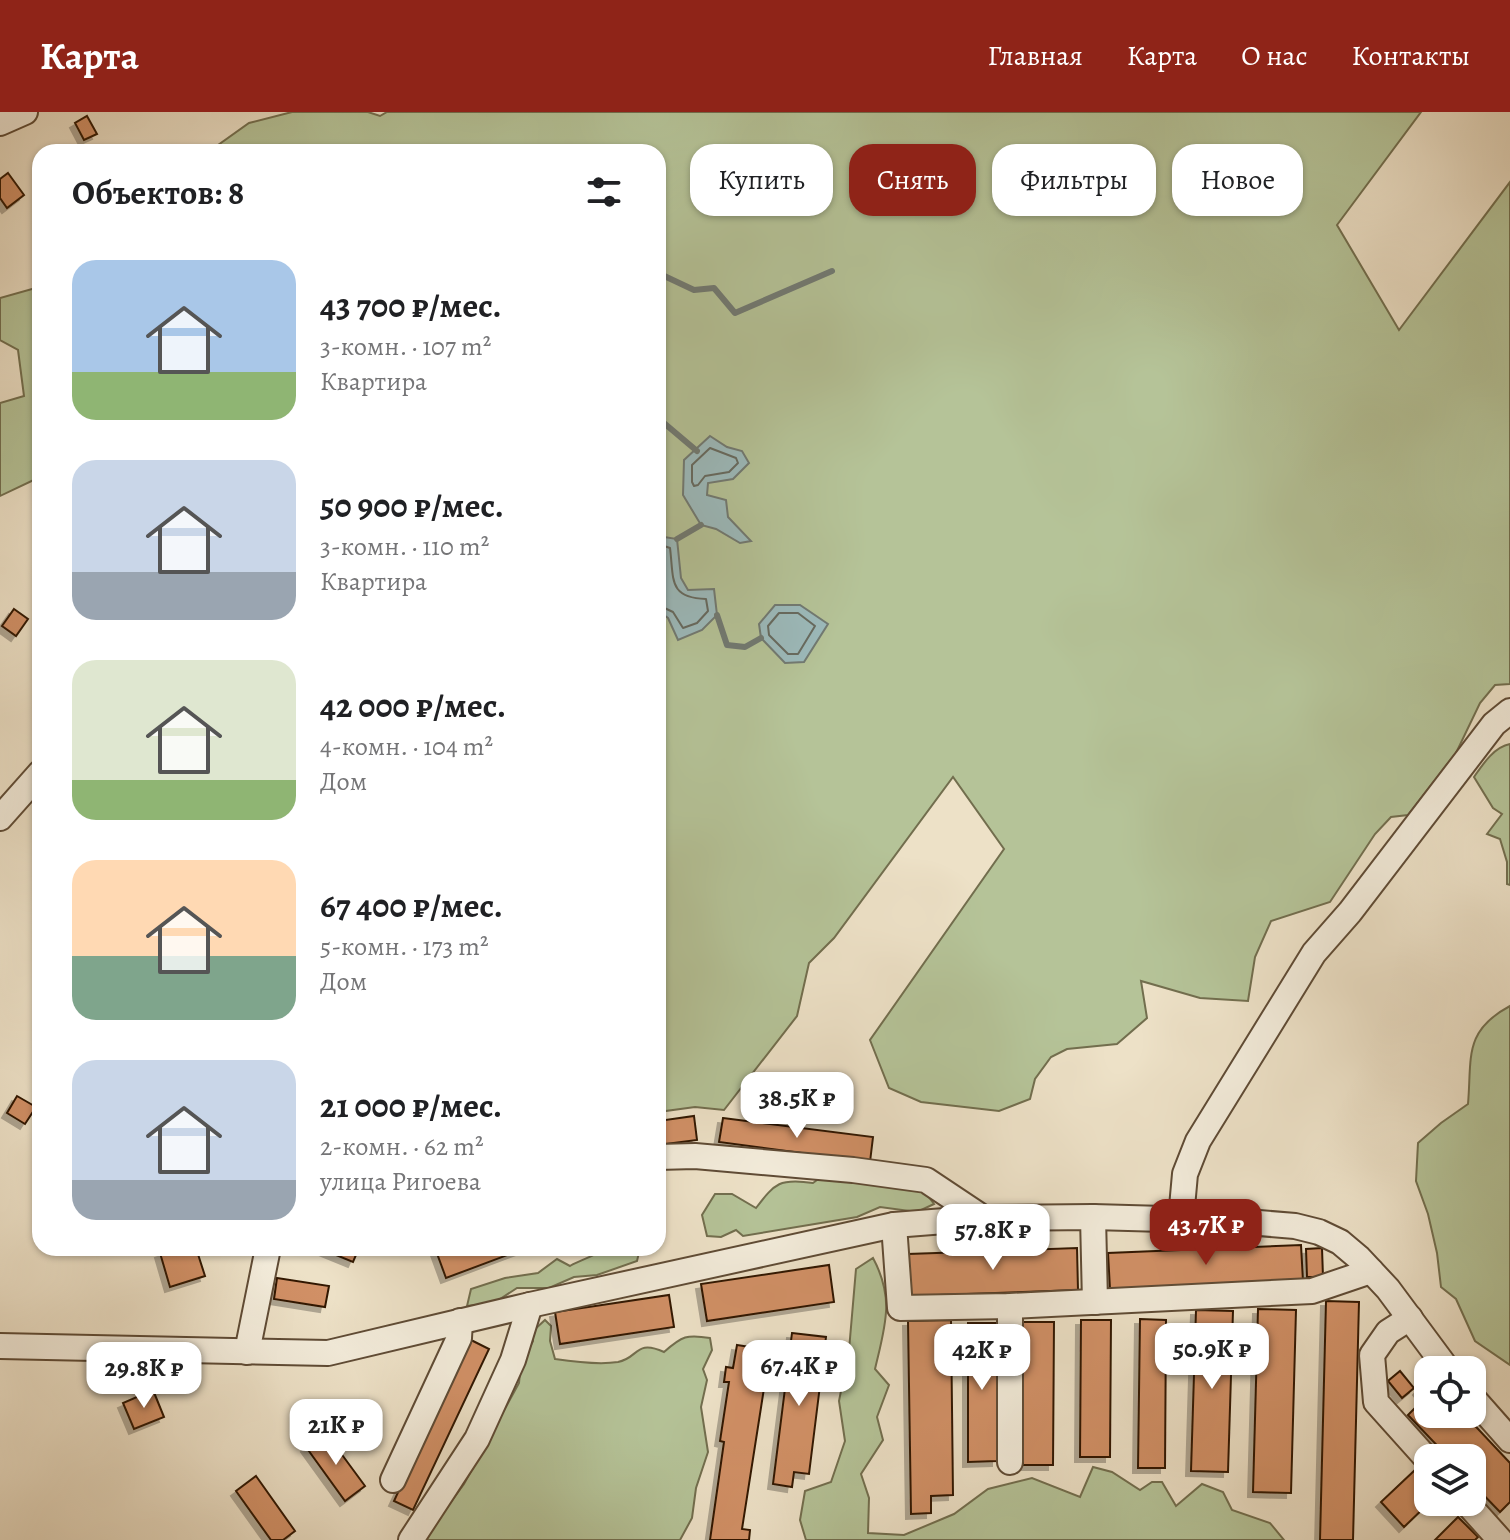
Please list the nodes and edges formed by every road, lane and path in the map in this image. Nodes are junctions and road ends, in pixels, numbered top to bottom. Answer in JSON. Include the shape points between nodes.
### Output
{"nodes":[{"id":1,"x":25,"y":112,"type":"edge"},
{"id":2,"x":0,"y":123,"type":"edge"},
{"id":3,"x":1510,"y":711,"type":"edge"},
{"id":4,"x":32,"y":782,"type":"edge"},
{"id":5,"x":0,"y":818,"type":"edge"},
{"id":6,"x":666,"y":1157,"type":"edge"},
{"id":7,"x":1093,"y":1217,"type":"junction"},
{"id":8,"x":983,"y":1218,"type":"junction"},
{"id":9,"x":1181,"y":1218,"type":"junction"},
{"id":10,"x":894,"y":1225,"type":"junction"},
{"id":11,"x":266,"y":1256,"type":"edge"},
{"id":12,"x":1371,"y":1271,"type":"junction"},
{"id":13,"x":1095,"y":1302,"type":"junction"},
{"id":14,"x":530,"y":1305,"type":"junction"},
{"id":15,"x":1010,"y":1306,"type":"junction"},
{"id":16,"x":1410,"y":1318,"type":"junction"},
{"id":17,"x":460,"y":1321,"type":"junction"},
{"id":18,"x":0,"y":1346,"type":"edge"},
{"id":19,"x":247,"y":1352,"type":"junction"},
{"id":20,"x":1438,"y":1356,"type":"edge"},
{"id":21,"x":1486,"y":1413,"type":"edge"},
{"id":22,"x":1510,"y":1440,"type":"edge"},
{"id":23,"x":1414,"y":1444,"type":"edge"},
{"id":24,"x":1010,"y":1462,"type":"dead end"},
{"id":25,"x":393,"y":1480,"type":"dead end"},
{"id":26,"x":1481,"y":1516,"type":"edge"},
{"id":27,"x":1499,"y":1533,"type":"edge"},
{"id":28,"x":411,"y":1540,"type":"edge"}],
"edges":[{"from":1,"to":2,"type":"street"},
{"from":3,"to":9,"type":"street","via":[[1494,724],[1314,953],[1198,1141],[1185,1174]]},
{"from":4,"to":5,"type":"street"},
{"from":6,"to":8,"type":"street","via":[[926,1180]]},
{"from":7,"to":8,"type":"street"},
{"from":7,"to":9,"type":"street"},
{"from":7,"to":13,"type":"street"},
{"from":8,"to":10,"type":"street"},
{"from":9,"to":12,"type":"street","via":[[1319,1232],[1340,1242]]},
{"from":10,"to":14,"type":"street"},
{"from":10,"to":15,"type":"street","via":[[900,1308]]},
{"from":11,"to":19,"type":"street"},
{"from":12,"to":13,"type":"street","via":[[1312,1291]]},
{"from":12,"to":16,"type":"street"},
{"from":13,"to":15,"type":"street"},
{"from":14,"to":17,"type":"street"},
{"from":14,"to":28,"type":"street","via":[[513,1360],[477,1439]]},
{"from":15,"to":24,"type":"street"},
{"from":16,"to":20,"type":"street"},
{"from":16,"to":23,"type":"street","via":[[1388,1332],[1372,1355],[1376,1402]]},
{"from":17,"to":19,"type":"street","via":[[328,1353]]},
{"from":17,"to":25,"type":"street","via":[[459,1338]]},
{"from":18,"to":19,"type":"street"},
{"from":21,"to":22,"type":"street"},
{"from":26,"to":27,"type":"street"}]}
